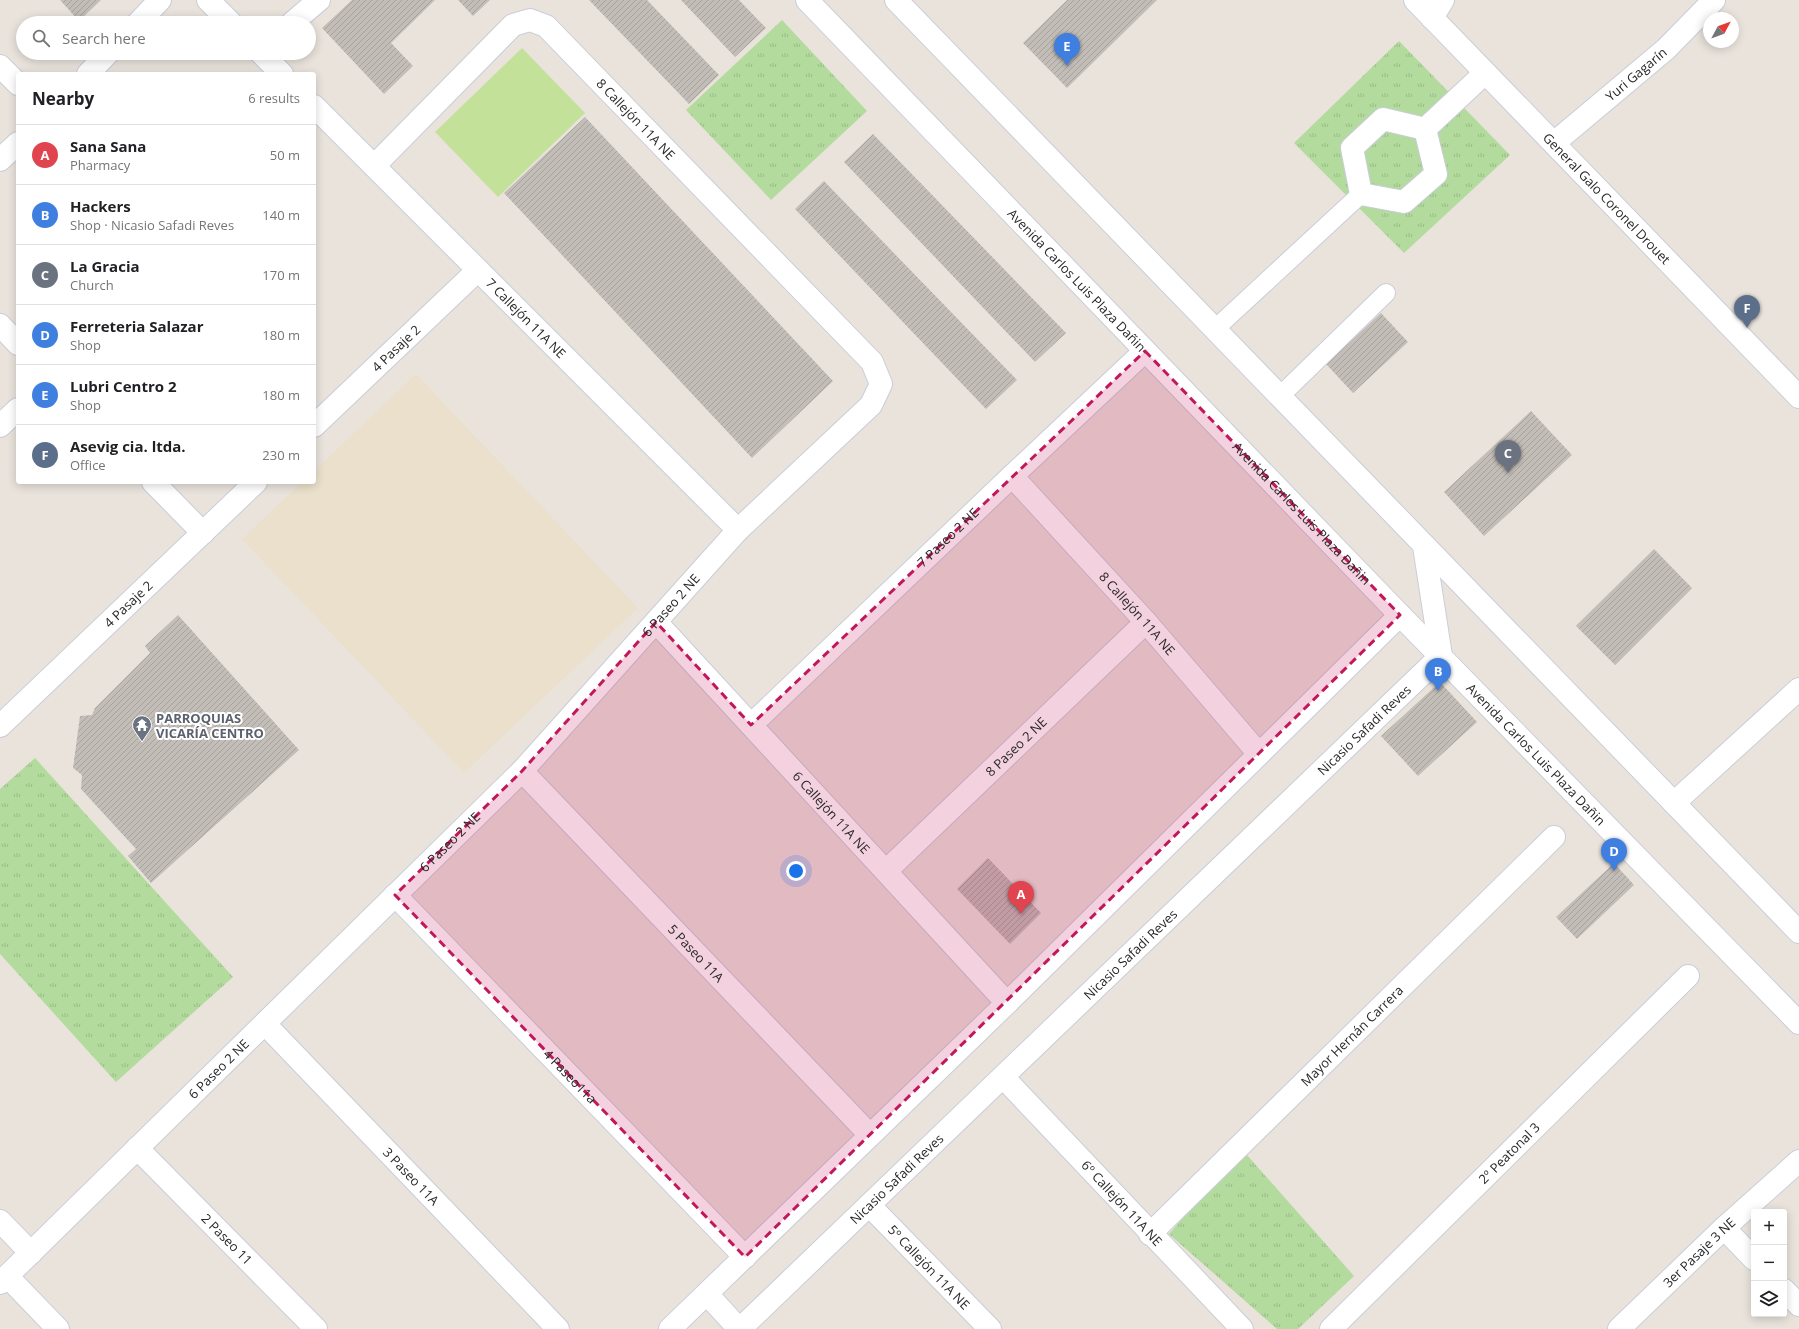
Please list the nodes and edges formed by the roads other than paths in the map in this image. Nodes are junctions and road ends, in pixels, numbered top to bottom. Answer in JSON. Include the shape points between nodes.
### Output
{"nodes":[{"id":1,"x":160,"y":0,"type":"edge"},
{"id":2,"x":208,"y":0,"type":"edge"},
{"id":3,"x":319,"y":0,"type":"edge"},
{"id":4,"x":807,"y":0,"type":"edge"},
{"id":5,"x":896,"y":0,"type":"edge"},
{"id":6,"x":1415,"y":0,"type":"edge"},
{"id":7,"x":1714,"y":0,"type":"edge"},
{"id":8,"x":1437,"y":9,"type":"edge"},
{"id":9,"x":145,"y":16,"type":"edge"},
{"id":10,"x":224,"y":16,"type":"edge"},
{"id":11,"x":300,"y":16,"type":"edge"},
{"id":12,"x":101,"y":60,"type":"edge"},
{"id":13,"x":268,"y":60,"type":"edge"},
{"id":14,"x":0,"y":66,"type":"edge"},
{"id":15,"x":90,"y":72,"type":"edge"},
{"id":16,"x":280,"y":72,"type":"edge"},
{"id":17,"x":1485,"y":72,"type":"junction"},
{"id":18,"x":16,"y":82,"type":"edge"},
{"id":19,"x":317,"y":116,"type":"edge"},
{"id":20,"x":1425,"y":129,"type":"junction"},
{"id":21,"x":1554,"y":143,"type":"junction"},
{"id":22,"x":16,"y":145,"type":"edge"},
{"id":23,"x":0,"y":160,"type":"edge"},
{"id":24,"x":374,"y":166,"type":"junction"},
{"id":25,"x":1361,"y":194,"type":"junction"},
{"id":26,"x":478,"y":270,"type":"junction"},
{"id":27,"x":1386,"y":293,"type":"dead end"},
{"id":28,"x":0,"y":325,"type":"edge"},
{"id":29,"x":1215,"y":328,"type":"junction"},
{"id":30,"x":16,"y":342,"type":"edge"},
{"id":31,"x":1145,"y":351,"type":"junction"},
{"id":32,"x":881,"y":384,"type":"joint"},
{"id":33,"x":1279,"y":397,"type":"junction"},
{"id":34,"x":1799,"y":397,"type":"edge"},
{"id":35,"x":16,"y":410,"type":"edge"},
{"id":36,"x":316,"y":424,"type":"edge"},
{"id":37,"x":0,"y":426,"type":"edge"},
{"id":38,"x":1012,"y":476,"type":"junction"},
{"id":39,"x":155,"y":484,"type":"edge"},
{"id":40,"x":254,"y":484,"type":"edge"},
{"id":41,"x":738,"y":530,"type":"junction"},
{"id":42,"x":203,"y":533,"type":"junction"},
{"id":43,"x":1424,"y":546,"type":"junction"},
{"id":44,"x":1400,"y":615,"type":"junction"},
{"id":45,"x":656,"y":622,"type":"junction"},
{"id":46,"x":1146,"y":622,"type":"junction"},
{"id":47,"x":1440,"y":656,"type":"junction"},
{"id":48,"x":1799,"y":689,"type":"edge"},
{"id":49,"x":751,"y":725,"type":"junction"},
{"id":50,"x":0,"y":726,"type":"edge"},
{"id":51,"x":1259,"y":754,"type":"junction"},
{"id":52,"x":522,"y":771,"type":"junction"},
{"id":53,"x":1674,"y":803,"type":"junction"},
{"id":54,"x":1554,"y":837,"type":"dead end"},
{"id":55,"x":886,"y":871,"type":"junction"},
{"id":56,"x":395,"y":895,"type":"junction"},
{"id":57,"x":1799,"y":932,"type":"edge"},
{"id":58,"x":1688,"y":976,"type":"dead end"},
{"id":59,"x":1007,"y":1003,"type":"junction"},
{"id":60,"x":265,"y":1024,"type":"junction"},
{"id":61,"x":1799,"y":1024,"type":"edge"},
{"id":62,"x":1003,"y":1077,"type":"junction"},
{"id":63,"x":870,"y":1135,"type":"junction"},
{"id":64,"x":137,"y":1148,"type":"junction"},
{"id":65,"x":1799,"y":1161,"type":"edge"},
{"id":66,"x":869,"y":1205,"type":"junction"},
{"id":67,"x":0,"y":1221,"type":"edge"},
{"id":68,"x":1724,"y":1228,"type":"junction"},
{"id":69,"x":1150,"y":1234,"type":"junction"},
{"id":70,"x":30,"y":1253,"type":"junction"},
{"id":71,"x":1751,"y":1256,"type":"edge"},
{"id":72,"x":745,"y":1257,"type":"junction"},
{"id":73,"x":4,"y":1280,"type":"edge"},
{"id":74,"x":1787,"y":1293,"type":"edge"},
{"id":75,"x":707,"y":1294,"type":"junction"},
{"id":76,"x":1799,"y":1305,"type":"edge"},
{"id":77,"x":58,"y":1329,"type":"edge"},
{"id":78,"x":316,"y":1329,"type":"edge"},
{"id":79,"x":558,"y":1329,"type":"edge"},
{"id":80,"x":670,"y":1329,"type":"edge"},
{"id":81,"x":740,"y":1329,"type":"edge"},
{"id":82,"x":990,"y":1329,"type":"edge"},
{"id":83,"x":1242,"y":1329,"type":"edge"},
{"id":84,"x":1330,"y":1329,"type":"edge"},
{"id":85,"x":1619,"y":1329,"type":"edge"}],
"edges":[{"from":1,"to":9,"type":"street"},
{"from":2,"to":10,"type":"street"},
{"from":3,"to":11,"type":"street"},
{"from":4,"to":31,"type":"street","name":"Avenida Carlos Luis Plaza Dañin"},
{"from":5,"to":29,"type":"street"},
{"from":6,"to":8,"type":"street","name":"General Galo Coronel Drouet"},
{"from":7,"to":21,"type":"street","name":"Yuri Gagarín","via":[[1666,49]]},
{"from":8,"to":17,"type":"street","name":"General Galo Coronel Drouet"},
{"from":12,"to":15,"type":"street"},
{"from":13,"to":16,"type":"street"},
{"from":14,"to":18,"type":"street"},
{"from":17,"to":20,"type":"street"},
{"from":17,"to":21,"type":"street","name":"General Galo Coronel Drouet"},
{"from":19,"to":24,"type":"street","name":"7 Callejón 11A NE"},
{"from":20,"to":25,"type":"street","via":[[1383,119],[1352,148]]},
{"from":20,"to":25,"type":"street","via":[[1436,174],[1404,202]]},
{"from":21,"to":34,"type":"street","name":"General Galo Coronel Drouet"},
{"from":22,"to":23,"type":"street"},
{"from":24,"to":26,"type":"street","name":"7 Callejón 11A NE"},
{"from":24,"to":32,"type":"street","name":"8 Callejón 11A NE","via":[[513,25],[530,20],[546,26],[872,362]]},
{"from":25,"to":29,"type":"lane"},
{"from":26,"to":36,"type":"street","name":"4 Pasaje 2"},
{"from":26,"to":41,"type":"street","name":"7 Callejón 11A NE"},
{"from":27,"to":33,"type":"lane"},
{"from":28,"to":30,"type":"street"},
{"from":29,"to":33,"type":"street"},
{"from":31,"to":38,"type":"street","name":"7 Paseo 2 NE"},
{"from":31,"to":44,"type":"street","name":"Avenida Carlos Luis Plaza Dañin"},
{"from":32,"to":41,"type":"street","name":"6 Paseo 2 NE","via":[[871,405]]},
{"from":33,"to":43,"type":"street"},
{"from":35,"to":37,"type":"street"},
{"from":38,"to":46,"type":"street","name":"8 Callejón 11A NE"},
{"from":38,"to":49,"type":"street","name":"7 Paseo 2 NE"},
{"from":39,"to":42,"type":"street"},
{"from":40,"to":42,"type":"street","name":"4 Pasaje 2"},
{"from":41,"to":45,"type":"street","name":"6 Paseo 2 NE"},
{"from":42,"to":50,"type":"street","name":"4 Pasaje 2"},
{"from":43,"to":47,"type":"street"},
{"from":43,"to":53,"type":"street"},
{"from":44,"to":47,"type":"street","name":"Avenida Carlos Luis Plaza Dañin"},
{"from":44,"to":51,"type":"street"},
{"from":45,"to":49,"type":"street","name":"6 Callejón 11A NE"},
{"from":45,"to":52,"type":"street","name":"6 Paseo 2 NE"},
{"from":46,"to":51,"type":"street","name":"8 Callejón 11A NE"},
{"from":46,"to":55,"type":"street","name":"8 Paseo 2 NE"},
{"from":47,"to":61,"type":"street","name":"Avenida Carlos Luis Plaza Dañin"},
{"from":47,"to":62,"type":"street","name":"Nicasio Safadi Reves"},
{"from":48,"to":53,"type":"street"},
{"from":49,"to":55,"type":"street","name":"6 Callejón 11A NE"},
{"from":51,"to":59,"type":"street"},
{"from":52,"to":56,"type":"street","name":"6 Paseo 2 NE"},
{"from":52,"to":63,"type":"street","name":"5 Paseo 11A"},
{"from":53,"to":57,"type":"street"},
{"from":54,"to":69,"type":"street","name":"Mayor Hernán Carrera"},
{"from":55,"to":59,"type":"street","name":"6 Callejón 11A NE"},
{"from":56,"to":60,"type":"street","name":"6 Paseo 2 NE"},
{"from":56,"to":72,"type":"street","name":"4 Paseo11a"},
{"from":58,"to":84,"type":"street","name":"2º Peatonal 3"},
{"from":59,"to":63,"type":"street"},
{"from":60,"to":64,"type":"street","name":"6 Paseo 2 NE"},
{"from":60,"to":79,"type":"street","name":"3 Paseo 11A"},
{"from":62,"to":66,"type":"street","name":"Nicasio Safadi Reves"},
{"from":62,"to":69,"type":"street","name":"6º Callejón 11A NE"},
{"from":63,"to":72,"type":"street"},
{"from":64,"to":70,"type":"street","name":"6 Paseo 2 NE"},
{"from":64,"to":78,"type":"street","name":"2 Paseo 11"},
{"from":65,"to":68,"type":"street","name":"3er Pasaje 3 NE"},
{"from":66,"to":81,"type":"street","name":"Nicasio Safadi Reves"},
{"from":66,"to":82,"type":"street","name":"5º Callejón 11A NE"},
{"from":67,"to":70,"type":"street"},
{"from":68,"to":71,"type":"street"},
{"from":68,"to":85,"type":"street","name":"3er Pasaje 3 NE"},
{"from":69,"to":83,"type":"street","name":"6º Callejón 11A NE"},
{"from":70,"to":73,"type":"street","name":"6 Paseo 2 NE"},
{"from":72,"to":75,"type":"street"},
{"from":73,"to":77,"type":"street"},
{"from":74,"to":76,"type":"street"},
{"from":75,"to":80,"type":"street"},
{"from":75,"to":81,"type":"street"}]}
